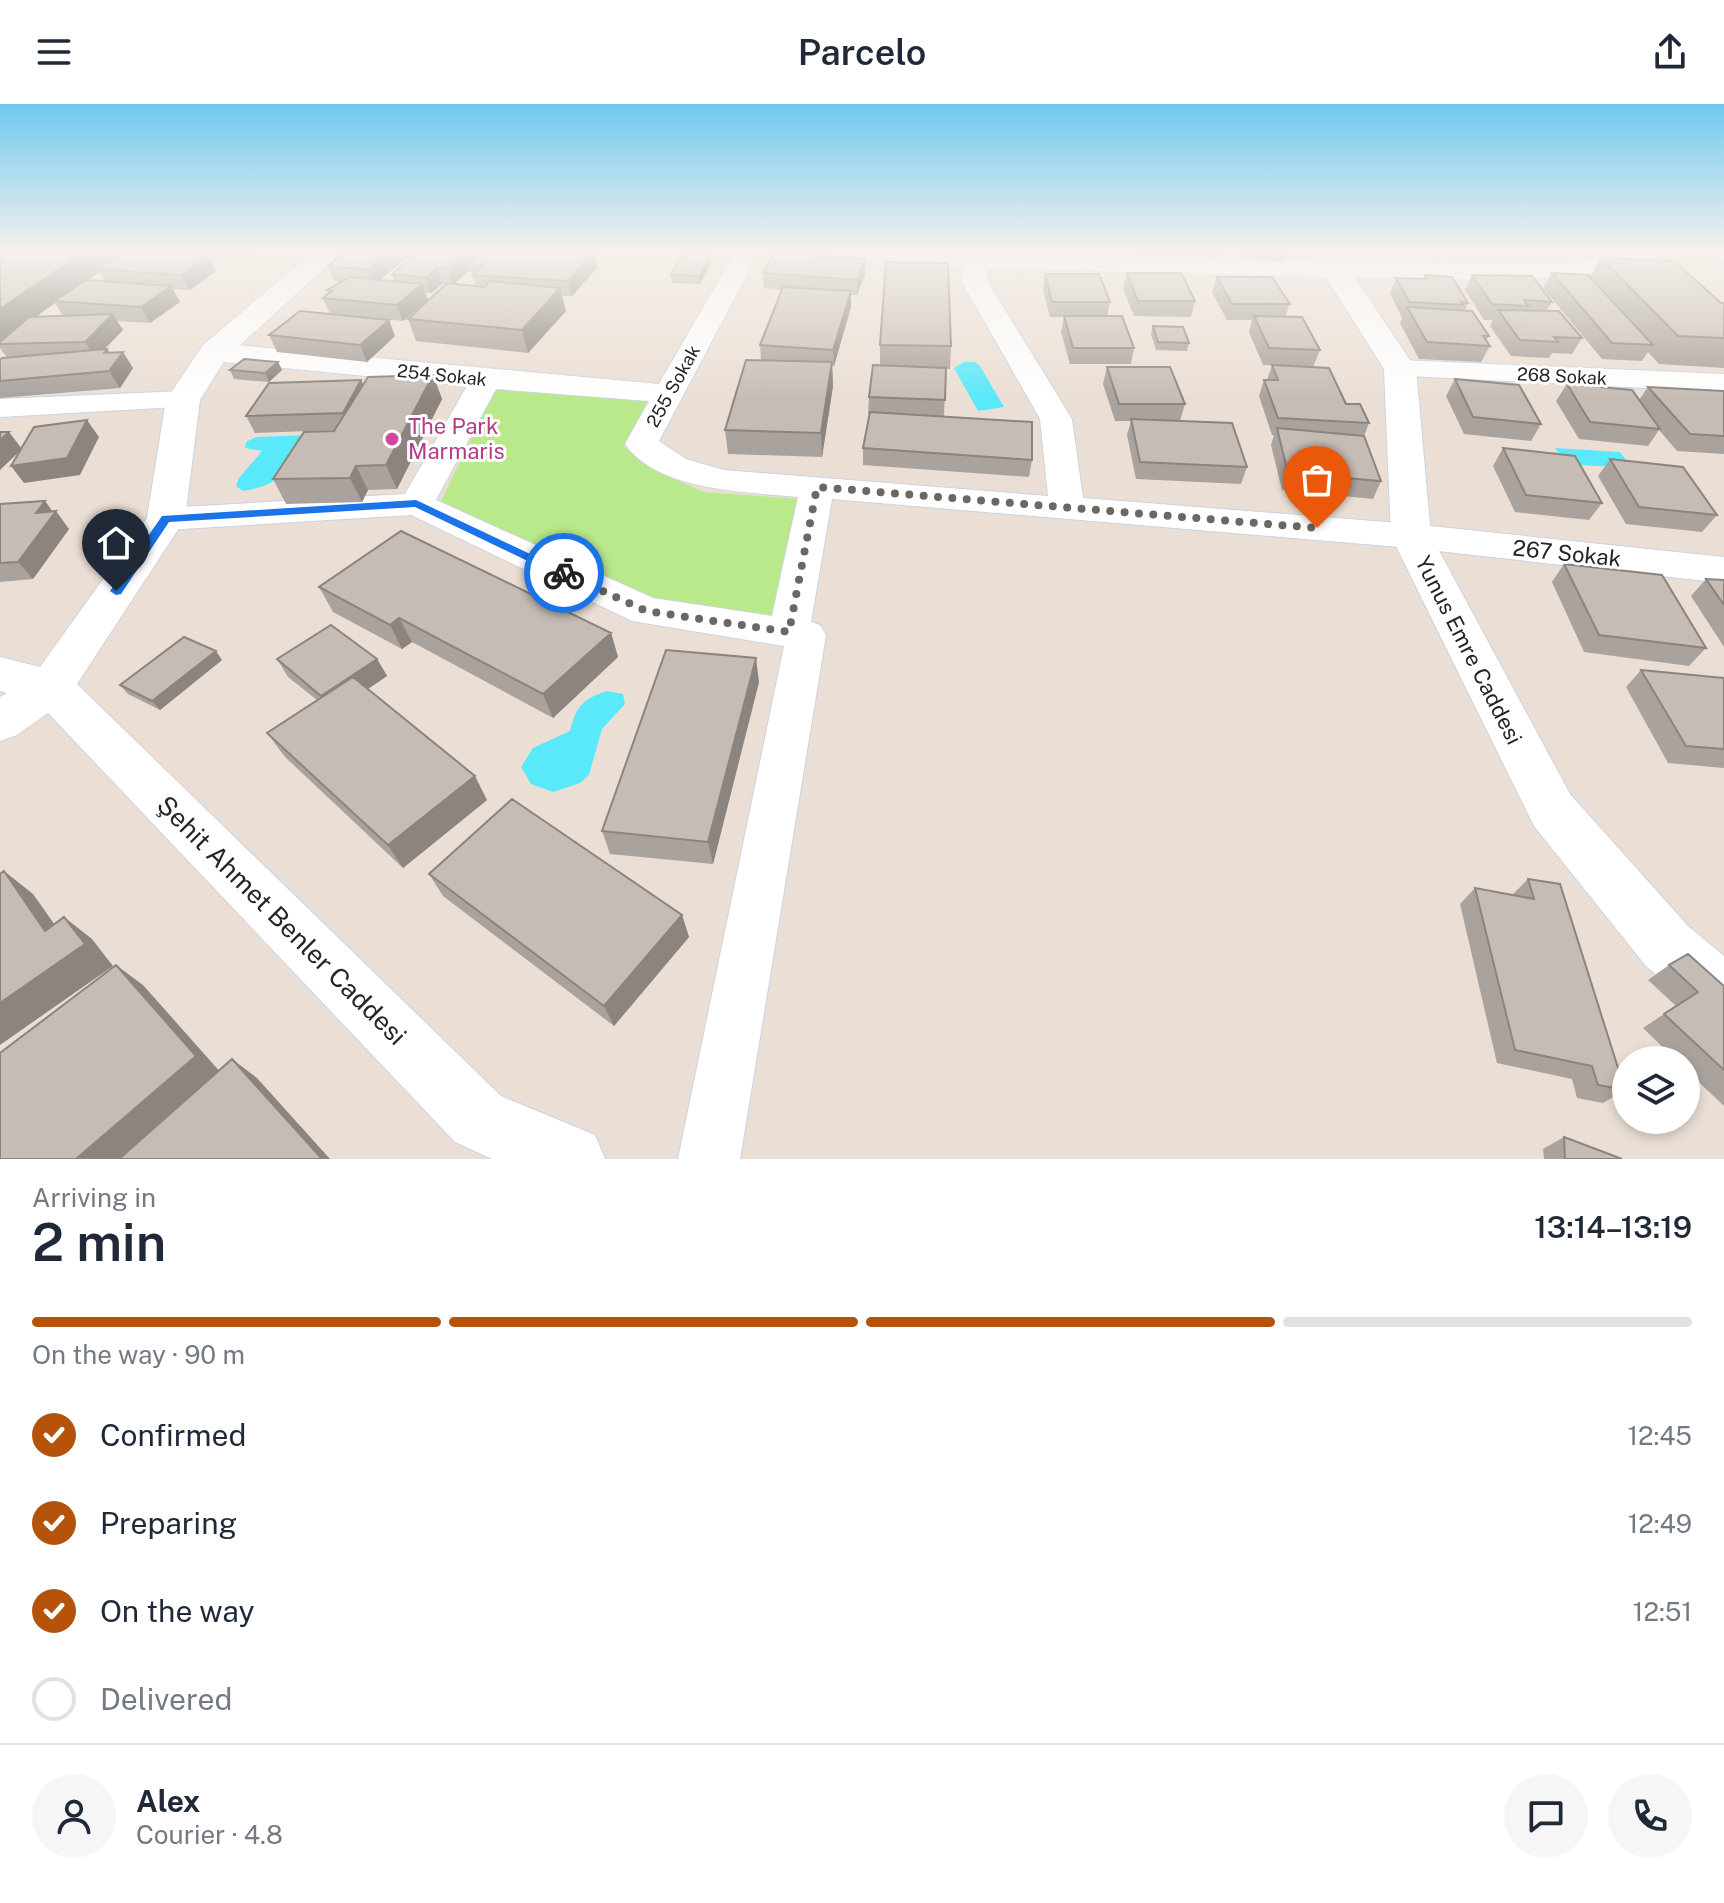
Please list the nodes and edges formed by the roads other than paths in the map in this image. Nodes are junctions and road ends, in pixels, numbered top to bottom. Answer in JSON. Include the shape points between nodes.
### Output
{"nodes":[{"id":1,"x":272,"y":301,"type":"edge"},
{"id":2,"x":720,"y":301,"type":"edge"},
{"id":3,"x":986,"y":301,"type":"edge"},
{"id":4,"x":1358,"y":301,"type":"edge"},
{"id":5,"x":214,"y":352,"type":"junction"},
{"id":6,"x":1400,"y":369,"type":"junction"},
{"id":7,"x":486,"y":379,"type":"junction"},
{"id":8,"x":1724,"y":383,"type":"edge"},
{"id":9,"x":669,"y":394,"type":"junction"},
{"id":10,"x":183,"y":400,"type":"junction"},
{"id":11,"x":0,"y":408,"type":"edge"},
{"id":12,"x":674,"y":466,"type":"joint"},
{"id":13,"x":817,"y":487,"type":"junction"},
{"id":14,"x":416,"y":504,"type":"junction"},
{"id":15,"x":1067,"y":506,"type":"junction"},
{"id":16,"x":166,"y":519,"type":"junction"},
{"id":17,"x":1411,"y":536,"type":"junction"},
{"id":18,"x":1724,"y":570,"type":"edge"},
{"id":19,"x":789,"y":632,"type":"junction"},
{"id":20,"x":26,"y":680,"type":"edge"},
{"id":21,"x":0,"y":722,"type":"edge"},
{"id":22,"x":1724,"y":995,"type":"edge"},
{"id":23,"x":571,"y":1159,"type":"edge"},
{"id":24,"x":709,"y":1159,"type":"edge"}],
"edges":[{"from":1,"to":5,"type":"street"},
{"from":2,"to":9,"type":"street","name":"255 Sokak"},
{"from":3,"to":15,"type":"street","via":[[1056,419]]},
{"from":4,"to":6,"type":"street","name":"Yunus Emre Caddesi"},
{"from":5,"to":7,"type":"street","name":"254 Sokak"},
{"from":5,"to":10,"type":"street"},
{"from":6,"to":8,"type":"street","name":"268 Sokak"},
{"from":6,"to":17,"type":"street","name":"Yunus Emre Caddesi"},
{"from":7,"to":9,"type":"street","name":"254 Sokak"},
{"from":7,"to":14,"type":"street"},
{"from":9,"to":12,"type":"street","name":"255 Sokak","via":[[641,444]]},
{"from":10,"to":11,"type":"street"},
{"from":10,"to":16,"type":"street"},
{"from":12,"to":13,"type":"street","name":"267 Sokak","via":[[722,480]]},
{"from":13,"to":15,"type":"street","name":"267 Sokak"},
{"from":13,"to":19,"type":"street"},
{"from":14,"to":16,"type":"street"},
{"from":14,"to":19,"type":"street","via":[[646,611]]},
{"from":15,"to":17,"type":"street","name":"267 Sokak"},
{"from":16,"to":20,"type":"street"},
{"from":17,"to":18,"type":"street","name":"267 Sokak"},
{"from":17,"to":22,"type":"street","name":"Yunus Emre Caddesi","via":[[1552,810],[1667,946]]},
{"from":19,"to":24,"type":"street","via":[[806,635]]},
{"from":20,"to":21,"type":"street"},
{"from":20,"to":23,"type":"street","name":"Şehit Ahmet Benler Caddesi","via":[[478,1119]]}]}
